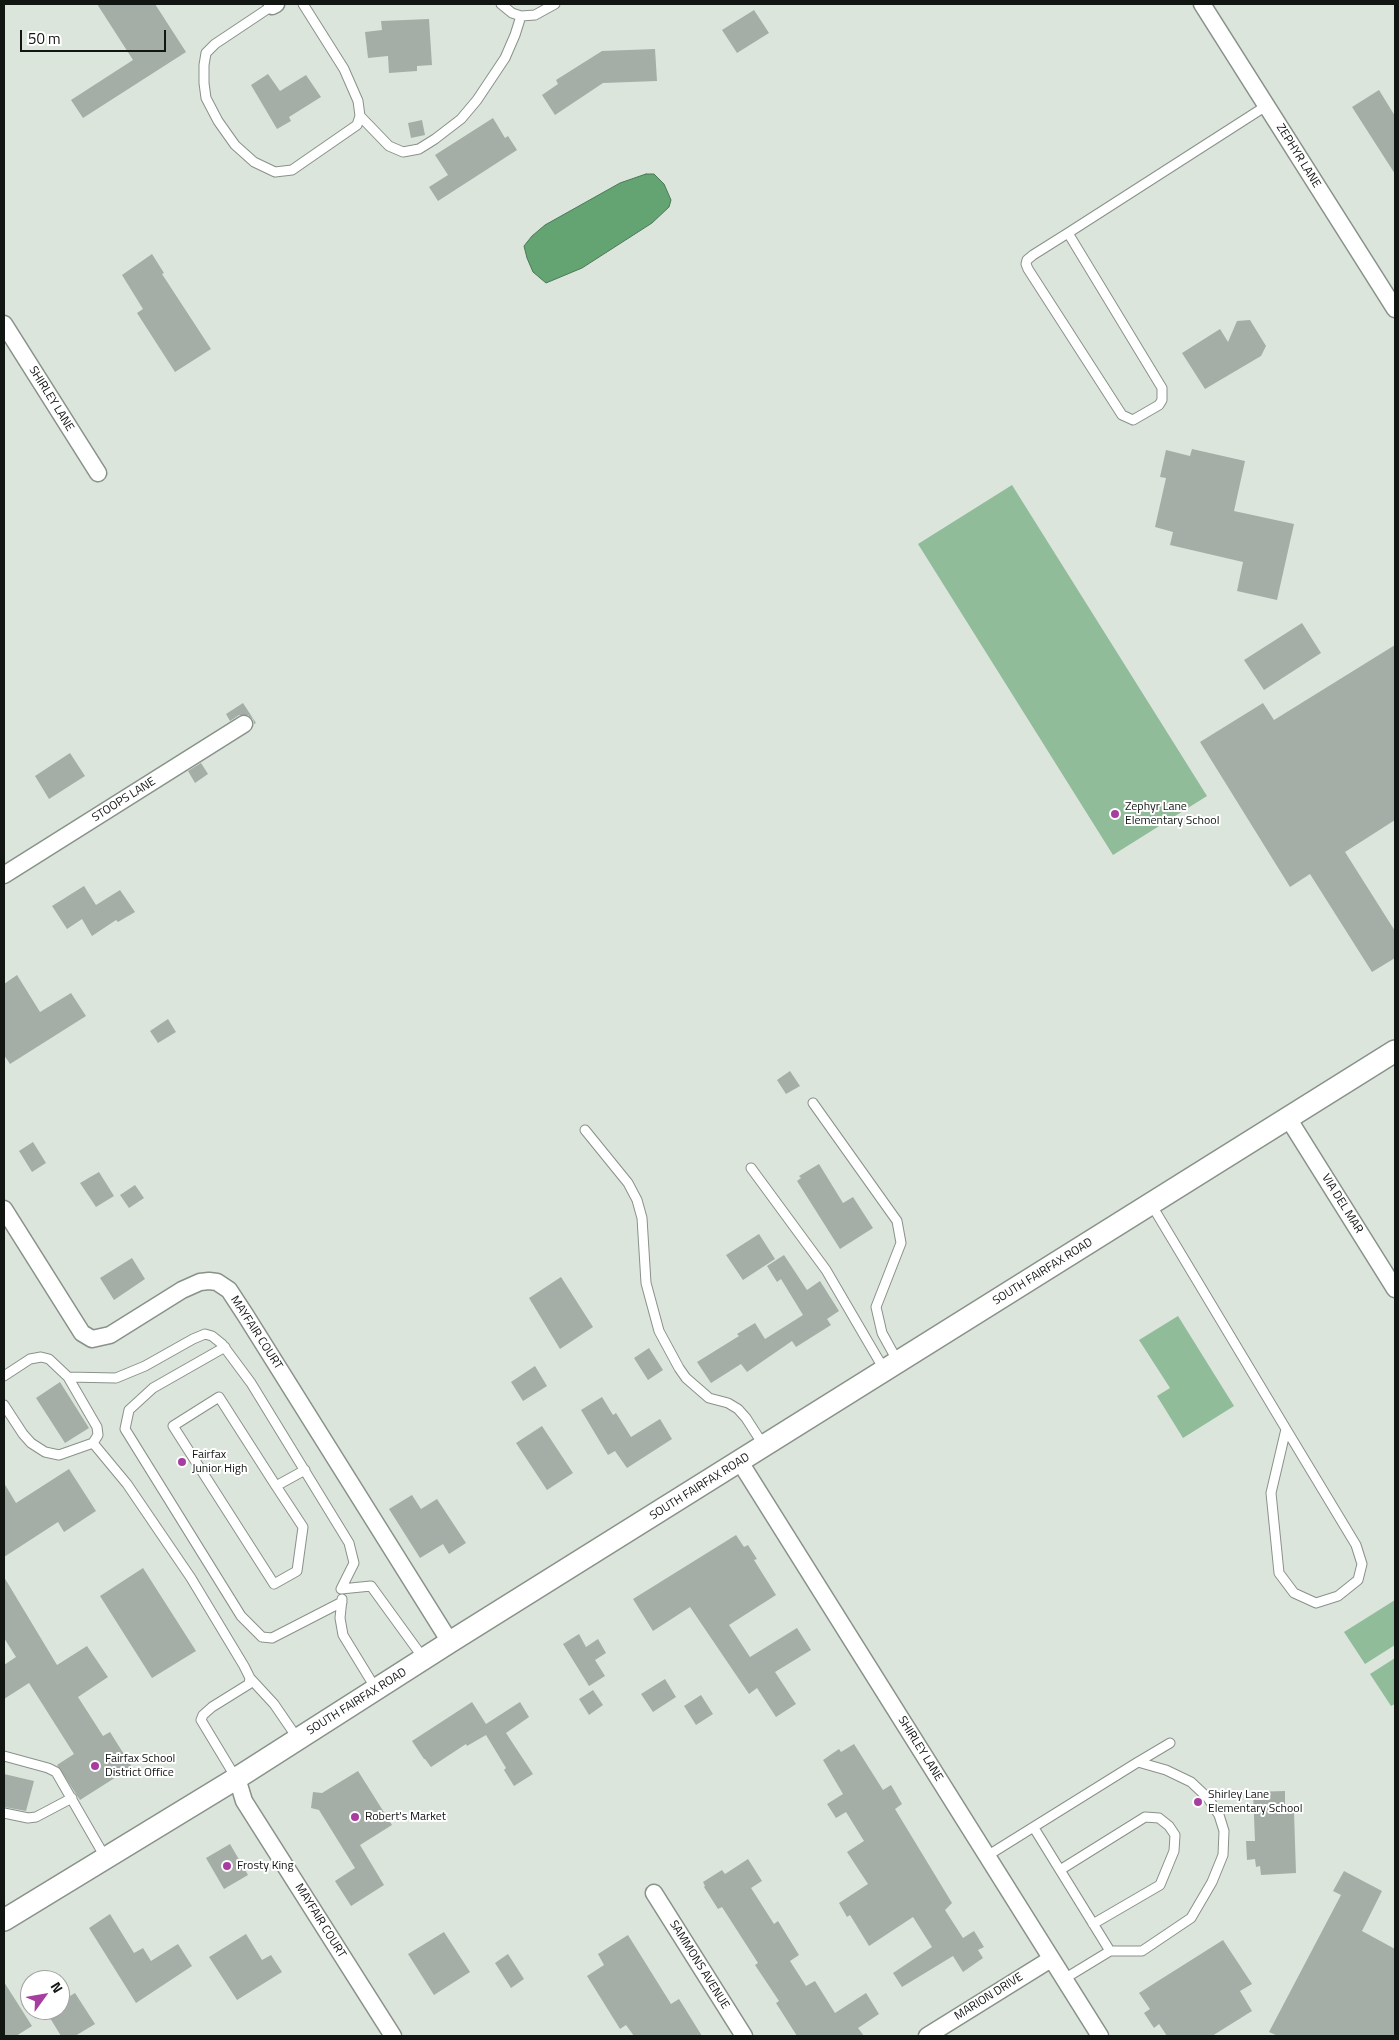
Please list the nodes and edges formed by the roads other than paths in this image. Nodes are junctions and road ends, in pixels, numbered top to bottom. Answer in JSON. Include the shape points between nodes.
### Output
{"nodes":[{"id":1,"x":303,"y":4,"type":"edge"},
{"id":2,"x":501,"y":4,"type":"edge"},
{"id":3,"x":555,"y":4,"type":"edge"},
{"id":4,"x":1202,"y":4,"type":"edge"},
{"id":5,"x":274,"y":5,"type":"edge"},
{"id":6,"x":521,"y":16,"type":"junction"},
{"id":7,"x":1266,"y":106,"type":"junction"},
{"id":8,"x":360,"y":116,"type":"junction"},
{"id":9,"x":1068,"y":233,"type":"junction"},
{"id":10,"x":1395,"y":309,"type":"edge"},
{"id":11,"x":4,"y":324,"type":"edge"},
{"id":12,"x":98,"y":473,"type":"dead end"},
{"id":13,"x":244,"y":724,"type":"dead end"},
{"id":14,"x":4,"y":875,"type":"edge"},
{"id":15,"x":1395,"y":1052,"type":"edge"},
{"id":16,"x":812,"y":1103,"type":"dead end"},
{"id":17,"x":1288,"y":1118,"type":"junction"},
{"id":18,"x":585,"y":1130,"type":"dead end"},
{"id":19,"x":751,"y":1168,"type":"dead end"},
{"id":20,"x":1151,"y":1204,"type":"junction"},
{"id":21,"x":4,"y":1209,"type":"edge"},
{"id":22,"x":1395,"y":1287,"type":"edge"},
{"id":23,"x":225,"y":1347,"type":"junction"},
{"id":24,"x":892,"y":1367,"type":"junction"},
{"id":25,"x":4,"y":1376,"type":"edge"},
{"id":26,"x":68,"y":1377,"type":"junction"},
{"id":27,"x":4,"y":1405,"type":"edge"},
{"id":28,"x":1286,"y":1428,"type":"junction"},
{"id":29,"x":93,"y":1443,"type":"junction"},
{"id":30,"x":764,"y":1447,"type":"junction"},
{"id":31,"x":740,"y":1462,"type":"junction"},
{"id":32,"x":306,"y":1470,"type":"junction"},
{"id":33,"x":276,"y":1486,"type":"junction"},
{"id":34,"x":341,"y":1589,"type":"junction"},
{"id":35,"x":342,"y":1602,"type":"junction"},
{"id":36,"x":450,"y":1642,"type":"junction"},
{"id":37,"x":424,"y":1659,"type":"junction"},
{"id":38,"x":250,"y":1678,"type":"junction"},
{"id":39,"x":376,"y":1690,"type":"junction"},
{"id":40,"x":298,"y":1738,"type":"junction"},
{"id":41,"x":1170,"y":1743,"type":"dead end"},
{"id":42,"x":4,"y":1756,"type":"edge"},
{"id":43,"x":1138,"y":1762,"type":"junction"},
{"id":44,"x":236,"y":1778,"type":"junction"},
{"id":45,"x":72,"y":1798,"type":"junction"},
{"id":46,"x":4,"y":1813,"type":"edge"},
{"id":47,"x":1034,"y":1828,"type":"junction"},
{"id":48,"x":987,"y":1856,"type":"junction"},
{"id":49,"x":105,"y":1857,"type":"junction"},
{"id":50,"x":1060,"y":1870,"type":"junction"},
{"id":51,"x":654,"y":1893,"type":"dead end"},
{"id":52,"x":4,"y":1920,"type":"edge"},
{"id":53,"x":1093,"y":1924,"type":"junction"},
{"id":54,"x":1110,"y":1951,"type":"junction"},
{"id":55,"x":1051,"y":1958,"type":"junction"},
{"id":56,"x":1064,"y":1978,"type":"junction"},
{"id":57,"x":392,"y":2036,"type":"edge"},
{"id":58,"x":744,"y":2036,"type":"edge"},
{"id":59,"x":927,"y":2036,"type":"edge"},
{"id":60,"x":1100,"y":2036,"type":"edge"}],
"edges":[{"from":1,"to":8,"type":"lane","via":[[344,69],[358,101]]},
{"from":2,"to":6,"type":"lane"},
{"from":3,"to":6,"type":"lane","via":[[535,15]]},
{"from":4,"to":7,"type":"street","name":"ZEPHYR LANE"},
{"from":5,"to":8,"type":"lane","via":[[215,44],[206,54],[206,98],[235,145],[254,162],[275,172],[292,170],[357,125]]},
{"from":6,"to":8,"type":"lane","via":[[505,58],[477,100],[461,119],[435,139],[418,149],[403,152],[389,146]]},
{"from":7,"to":9,"type":"lane"},
{"from":7,"to":10,"type":"street","name":"ZEPHYR LANE"},
{"from":9,"to":9,"type":"lane","via":[[1027,260],[1028,270],[1122,415],[1133,420],[1158,406],[1162,388]]},
{"from":11,"to":12,"type":"street","name":"SHIRLEY LANE"},
{"from":13,"to":14,"type":"street","name":"STOOPS LANE"},
{"from":15,"to":17,"type":"street","name":"SOUTH FAIRFAX ROAD"},
{"from":16,"to":24,"type":"lane","via":[[897,1221],[901,1243],[876,1307]]},
{"from":17,"to":20,"type":"street","name":"SOUTH FAIRFAX ROAD"},
{"from":17,"to":22,"type":"street","name":"VIA DEL MAR"},
{"from":18,"to":30,"type":"lane","via":[[628,1183],[637,1200],[642,1218],[646,1283],[659,1331],[679,1368],[709,1398],[728,1402],[738,1409]]},
{"from":19,"to":24,"type":"lane"},
{"from":20,"to":24,"type":"street","name":"SOUTH FAIRFAX ROAD"},
{"from":20,"to":28,"type":"lane"},
{"from":21,"to":36,"type":"street","name":"MAYFAIR COURT","via":[[82,1333],[92,1339],[110,1335],[200,1282],[210,1280],[229,1290]]},
{"from":23,"to":26,"type":"lane","via":[[205,1334],[116,1378]]},
{"from":23,"to":32,"type":"lane"},
{"from":23,"to":35,"type":"lane","via":[[153,1388],[129,1410],[125,1429],[241,1616],[262,1637],[272,1638]]},
{"from":24,"to":30,"type":"street","name":"SOUTH FAIRFAX ROAD"},
{"from":25,"to":26,"type":"lane","via":[[30,1359],[41,1357]]},
{"from":26,"to":29,"type":"lane","via":[[96,1427],[98,1435]]},
{"from":27,"to":29,"type":"lane","via":[[23,1434],[45,1452],[59,1455]]},
{"from":28,"to":28,"type":"lane","via":[[1356,1545],[1362,1564],[1358,1580],[1338,1596],[1316,1603],[1294,1593],[1280,1573],[1271,1493]]},
{"from":29,"to":38,"type":"lane","via":[[128,1484]]},
{"from":30,"to":31,"type":"street","name":"SOUTH FAIRFAX ROAD"},
{"from":31,"to":36,"type":"street","name":"SOUTH FAIRFAX ROAD"},
{"from":31,"to":48,"type":"street","name":"SHIRLEY LANE"},
{"from":32,"to":33,"type":"lane"},
{"from":32,"to":34,"type":"lane","via":[[349,1543],[354,1563]]},
{"from":33,"to":33,"type":"lane","via":[[219,1397],[173,1426],[274,1584],[297,1571],[303,1527]]},
{"from":34,"to":35,"type":"lane"},
{"from":34,"to":37,"type":"lane","via":[[371,1586]]},
{"from":35,"to":39,"type":"lane","via":[[343,1636]]},
{"from":36,"to":37,"type":"street","name":"SOUTH FAIRFAX ROAD"},
{"from":37,"to":39,"type":"street","name":"SOUTH FAIRFAX ROAD"},
{"from":38,"to":40,"type":"lane"},
{"from":38,"to":44,"type":"lane","via":[[249,1684],[212,1707],[201,1720]]},
{"from":39,"to":40,"type":"street","name":"SOUTH FAIRFAX ROAD"},
{"from":40,"to":44,"type":"street","name":"SOUTH FAIRFAX ROAD"},
{"from":41,"to":43,"type":"lane"},
{"from":42,"to":45,"type":"lane","via":[[56,1772]]},
{"from":43,"to":47,"type":"lane"},
{"from":43,"to":54,"type":"lane","via":[[1191,1782],[1208,1798],[1224,1831],[1223,1855],[1191,1918],[1142,1951]]},
{"from":44,"to":49,"type":"street","name":"SOUTH FAIRFAX ROAD"},
{"from":44,"to":57,"type":"street","name":"MAYFAIR COURT","via":[[244,1801]]},
{"from":45,"to":46,"type":"lane","via":[[36,1818]]},
{"from":45,"to":49,"type":"lane"},
{"from":47,"to":48,"type":"lane"},
{"from":47,"to":50,"type":"lane"},
{"from":48,"to":55,"type":"street","name":"SHIRLEY LANE"},
{"from":49,"to":52,"type":"street","name":"SOUTH FAIRFAX ROAD"},
{"from":50,"to":53,"type":"lane"},
{"from":50,"to":53,"type":"lane","via":[[1145,1817],[1159,1818],[1175,1835],[1174,1851],[1160,1884]]},
{"from":51,"to":58,"type":"street","name":"SAMMONS AVENUE"},
{"from":53,"to":54,"type":"lane"},
{"from":54,"to":56,"type":"lane"},
{"from":55,"to":56,"type":"street","name":"SHIRLEY LANE"},
{"from":55,"to":59,"type":"street","name":"MARION DRIVE"},
{"from":56,"to":60,"type":"street","name":"SHIRLEY LANE"}]}
